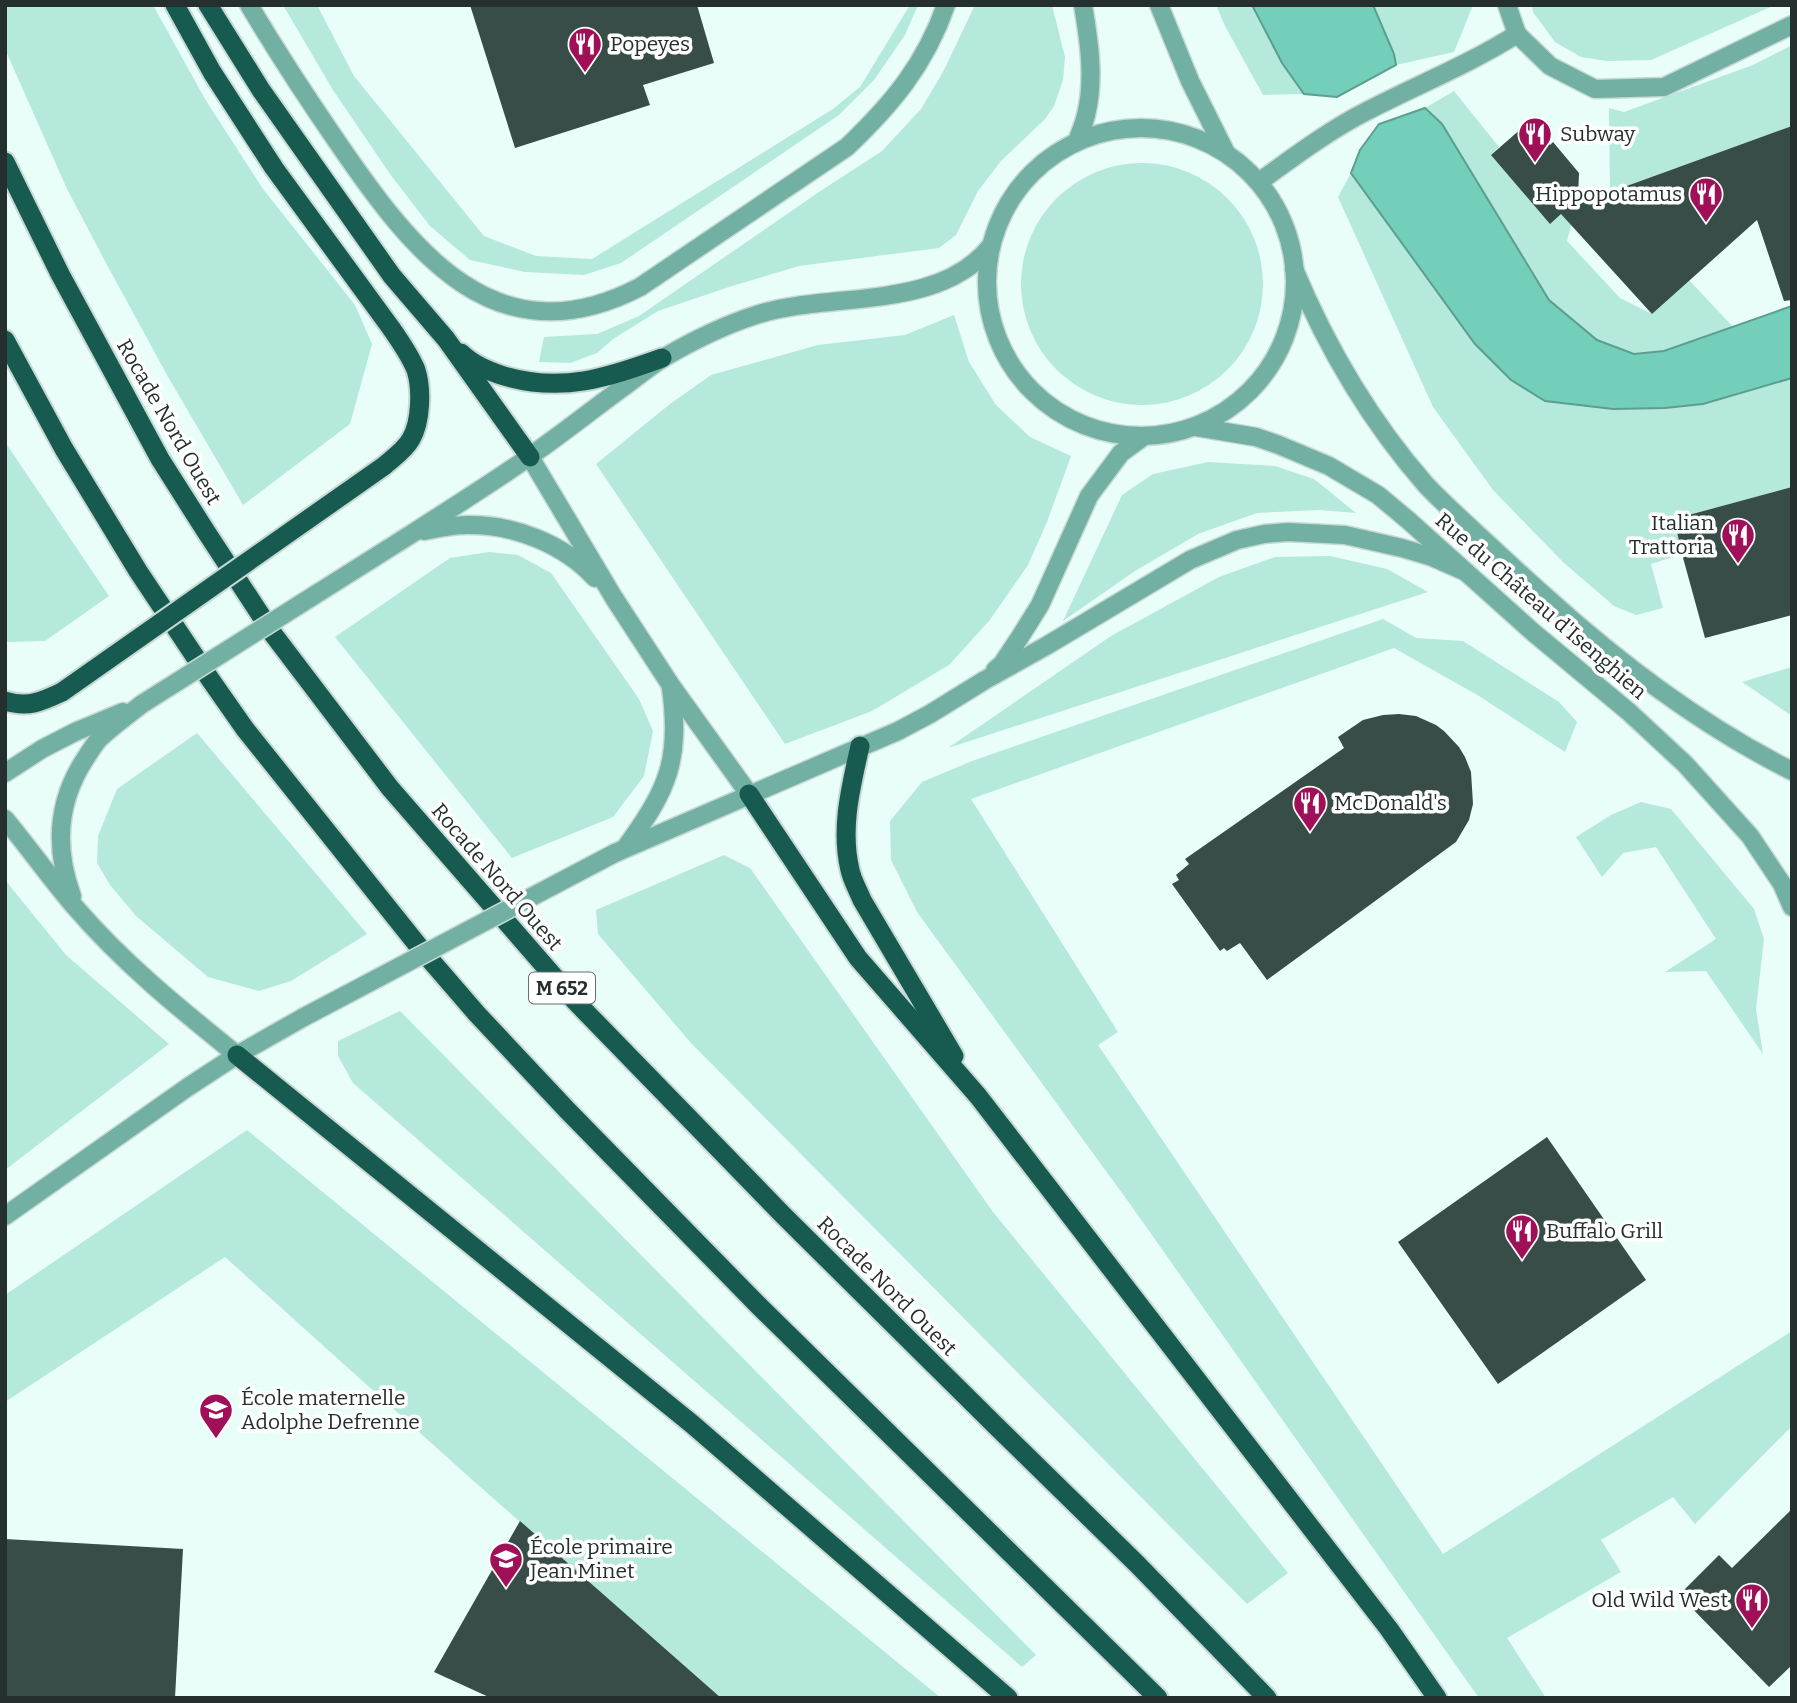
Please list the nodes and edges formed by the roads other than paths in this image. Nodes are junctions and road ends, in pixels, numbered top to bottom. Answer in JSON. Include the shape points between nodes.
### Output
{"nodes":[{"id":1,"x":175,"y":5,"type":"edge"},
{"id":2,"x":208,"y":5,"type":"edge"},
{"id":3,"x":248,"y":5,"type":"edge"},
{"id":4,"x":946,"y":5,"type":"edge"},
{"id":5,"x":1083,"y":5,"type":"edge"},
{"id":6,"x":1159,"y":5,"type":"edge"},
{"id":7,"x":1507,"y":5,"type":"edge"},
{"id":8,"x":1792,"y":25,"type":"edge"},
{"id":9,"x":1517,"y":34,"type":"junction"},
{"id":10,"x":1077,"y":141,"type":"junction"},
{"id":11,"x":1226,"y":153,"type":"junction"},
{"id":12,"x":5,"y":162,"type":"edge"},
{"id":13,"x":1259,"y":182,"type":"junction"},
{"id":14,"x":990,"y":247,"type":"junction"},
{"id":15,"x":1294,"y":269,"type":"junction"},
{"id":16,"x":446,"y":339,"type":"junction"},
{"id":17,"x":5,"y":340,"type":"edge"},
{"id":18,"x":663,"y":358,"type":"junction"},
{"id":19,"x":1196,"y":427,"type":"junction"},
{"id":20,"x":1143,"y":437,"type":"junction"},
{"id":21,"x":530,"y":457,"type":"junction"},
{"id":22,"x":413,"y":534,"type":"junction"},
{"id":23,"x":1466,"y":572,"type":"junction"},
{"id":24,"x":614,"y":598,"type":"junction"},
{"id":25,"x":985,"y":680,"type":"junction"},
{"id":26,"x":670,"y":684,"type":"junction"},
{"id":27,"x":5,"y":701,"type":"edge"},
{"id":28,"x":142,"y":704,"type":"junction"},
{"id":29,"x":860,"y":746,"type":"junction"},
{"id":30,"x":1792,"y":771,"type":"edge"},
{"id":31,"x":5,"y":774,"type":"edge"},
{"id":32,"x":749,"y":794,"type":"junction"},
{"id":33,"x":5,"y":819,"type":"edge"},
{"id":34,"x":620,"y":851,"type":"junction"},
{"id":35,"x":75,"y":907,"type":"junction"},
{"id":36,"x":1792,"y":907,"type":"edge"},
{"id":37,"x":237,"y":1055,"type":"junction"},
{"id":38,"x":978,"y":1096,"type":"junction"},
{"id":39,"x":5,"y":1216,"type":"edge"},
{"id":40,"x":1009,"y":1698,"type":"edge"},
{"id":41,"x":1158,"y":1698,"type":"edge"},
{"id":42,"x":1267,"y":1698,"type":"edge"},
{"id":43,"x":1437,"y":1698,"type":"edge"}],
"edges":[{"from":1,"to":27,"type":"highway","bridge":true,"via":[[268,159],[406,351],[416,372],[417,420],[411,439],[384,466],[62,692],[37,704]]},
{"from":2,"to":16,"type":"highway","via":[[261,90],[385,266]]},
{"from":3,"to":4,"type":"street","via":[[367,185],[422,251],[474,292],[541,311],[590,308],[618,299],[847,147],[914,72]]},
{"from":5,"to":10,"type":"street","via":[[1090,85]]},
{"from":6,"to":11,"type":"street","name":"Rue du Château d'Isenghien"},
{"from":7,"to":9,"type":"street"},
{"from":8,"to":9,"type":"street","via":[[1664,87],[1636,88],[1595,89],[1550,66]]},
{"from":9,"to":13,"type":"street","via":[[1364,112]]},
{"from":10,"to":11,"type":"street","name":"Rue du Château d'Isenghien","via":[[1110,130],[1144,127],[1186,135]]},
{"from":10,"to":14,"type":"street","name":"Rue du Château d'Isenghien","via":[[1047,159],[1022,184],[1002,214]]},
{"from":11,"to":13,"type":"street","name":"Rue du Château d'Isenghien"},
{"from":12,"to":42,"type":"highway","name":"Rocade Nord Ouest","number":"M 652","via":[[160,459],[273,634],[390,788],[576,1002]]},
{"from":13,"to":15,"type":"street","name":"Rue du Château d'Isenghien","via":[[1283,223]]},
{"from":14,"to":18,"type":"street","via":[[964,271],[924,288],[758,314]]},
{"from":14,"to":20,"type":"street","name":"Rue du Château d'Isenghien","via":[[987,302],[996,339],[1014,372],[1040,399],[1070,420],[1106,433]]},
{"from":15,"to":19,"type":"street","name":"Rue du Château d'Isenghien","via":[[1290,323],[1267,372],[1228,410]]},
{"from":15,"to":30,"type":"street","name":"Rue du Château d'Isenghien","via":[[1341,367],[1427,486],[1606,649],[1688,709]]},
{"from":16,"to":18,"type":"highway","via":[[488,371],[551,384],[621,374]]},
{"from":16,"to":21,"type":"highway"},
{"from":17,"to":41,"type":"highway","via":[[64,449],[210,679],[420,948],[568,1111],[760,1307]]},
{"from":18,"to":21,"type":"street"},
{"from":19,"to":20,"type":"street","name":"Rue du Château d'Isenghien"},
{"from":19,"to":23,"type":"street","name":"Rue du Château d'Isenghien","via":[[1256,438],[1329,466],[1378,495]]},
{"from":20,"to":25,"type":"street","via":[[1121,453],[1089,496],[1040,605],[1002,664]]},
{"from":21,"to":22,"type":"street"},
{"from":21,"to":24,"type":"street"},
{"from":22,"to":24,"type":"street","via":[[467,525],[518,533],[572,556]]},
{"from":22,"to":28,"type":"street","bridge":true},
{"from":23,"to":25,"type":"street","via":[[1432,557],[1345,535],[1264,534],[1237,540],[1190,560]]},
{"from":23,"to":36,"type":"street","name":"Rue du Château d'Isenghien","via":[[1685,764],[1750,836]]},
{"from":24,"to":26,"type":"street"},
{"from":25,"to":29,"type":"street","via":[[898,731]]},
{"from":26,"to":32,"type":"street"},
{"from":26,"to":34,"type":"street","via":[[675,747],[670,768],[649,816]]},
{"from":28,"to":31,"type":"street","via":[[75,732]]},
{"from":28,"to":35,"type":"street","via":[[98,740],[66,797],[61,857]]},
{"from":29,"to":32,"type":"street"},
{"from":29,"to":38,"type":"highway","via":[[846,810],[850,873]]},
{"from":32,"to":34,"type":"street"},
{"from":32,"to":38,"type":"highway","via":[[858,958]]},
{"from":33,"to":35,"type":"street"},
{"from":34,"to":37,"type":"street","bridge":true},
{"from":35,"to":37,"type":"street","via":[[166,998]]},
{"from":37,"to":39,"type":"street"},
{"from":37,"to":40,"type":"highway","via":[[692,1424]]},
{"from":38,"to":43,"type":"highway","via":[[1389,1629]]}]}
